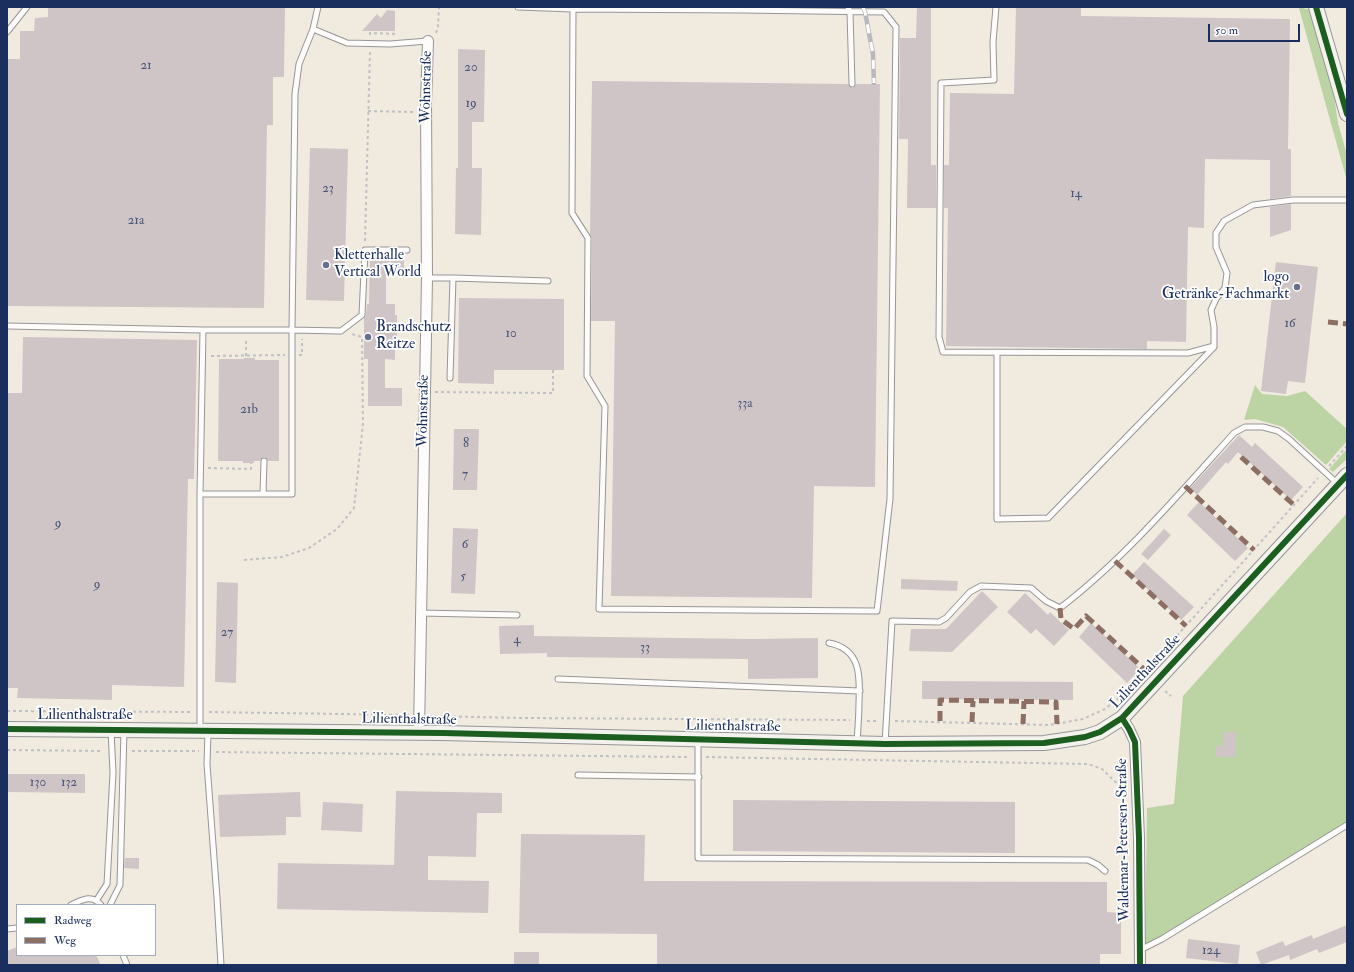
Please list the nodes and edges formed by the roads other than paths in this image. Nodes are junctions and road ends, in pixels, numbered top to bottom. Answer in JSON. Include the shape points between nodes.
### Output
{"nodes":[{"id":1,"x":27,"y":7,"type":"edge"},
{"id":2,"x":318,"y":7,"type":"edge"},
{"id":3,"x":518,"y":7,"type":"edge"},
{"id":4,"x":996,"y":7,"type":"edge"},
{"id":5,"x":1316,"y":7,"type":"edge"},
{"id":6,"x":573,"y":9,"type":"junction"},
{"id":7,"x":849,"y":9,"type":"edge"},
{"id":8,"x":313,"y":29,"type":"junction"},
{"id":9,"x":7,"y":32,"type":"edge"},
{"id":10,"x":428,"y":41,"type":"joint"},
{"id":11,"x":852,"y":84,"type":"dead end"},
{"id":12,"x":1347,"y":114,"type":"edge"},
{"id":13,"x":1347,"y":200,"type":"edge"},
{"id":14,"x":407,"y":250,"type":"dead end"},
{"id":15,"x":427,"y":278,"type":"junction"},
{"id":16,"x":453,"y":278,"type":"junction"},
{"id":17,"x":548,"y":281,"type":"dead end"},
{"id":18,"x":7,"y":326,"type":"edge"},
{"id":19,"x":203,"y":330,"type":"junction"},
{"id":20,"x":292,"y":330,"type":"junction"},
{"id":21,"x":1214,"y":346,"type":"junction"},
{"id":22,"x":997,"y":352,"type":"junction"},
{"id":23,"x":450,"y":378,"type":"dead end"},
{"id":24,"x":264,"y":461,"type":"dead end"},
{"id":25,"x":1343,"y":480,"type":"edge"},
{"id":26,"x":200,"y":494,"type":"junction"},
{"id":27,"x":263,"y":494,"type":"junction"},
{"id":28,"x":420,"y":614,"type":"junction"},
{"id":29,"x":517,"y":615,"type":"dead end"},
{"id":30,"x":829,"y":643,"type":"dead end"},
{"id":31,"x":558,"y":678,"type":"dead end"},
{"id":32,"x":860,"y":692,"type":"junction"},
{"id":33,"x":1122,"y":718,"type":"junction"},
{"id":34,"x":7,"y":728,"type":"edge"},
{"id":35,"x":118,"y":729,"type":"junction"},
{"id":36,"x":204,"y":730,"type":"junction"},
{"id":37,"x":419,"y":733,"type":"junction"},
{"id":38,"x":698,"y":739,"type":"junction"},
{"id":39,"x":857,"y":743,"type":"junction"},
{"id":40,"x":885,"y":744,"type":"junction"},
{"id":41,"x":578,"y":775,"type":"dead end"},
{"id":42,"x":698,"y":777,"type":"junction"},
{"id":43,"x":1347,"y":825,"type":"edge"},
{"id":44,"x":1105,"y":871,"type":"dead end"},
{"id":45,"x":96,"y":901,"type":"junction"},
{"id":46,"x":73,"y":904,"type":"edge"},
{"id":47,"x":100,"y":904,"type":"edge"},
{"id":48,"x":110,"y":904,"type":"edge"},
{"id":49,"x":1140,"y":950,"type":"junction"},
{"id":50,"x":221,"y":965,"type":"edge"},
{"id":51,"x":1140,"y":965,"type":"edge"}],
"edges":[{"from":1,"to":9,"type":"lane"},
{"from":2,"to":8,"type":"lane"},
{"from":3,"to":6,"type":"lane"},
{"from":4,"to":22,"type":"lane","via":[[993,42],[994,80],[941,83],[939,337],[943,352]]},
{"from":5,"to":12,"type":"main road"},
{"from":6,"to":7,"type":"lane"},
{"from":6,"to":7,"type":"lane","via":[[572,213],[588,238],[587,376],[605,406],[599,609],[877,611],[890,499],[896,26],[884,12]]},
{"from":7,"to":11,"type":"lane"},
{"from":8,"to":10,"type":"lane","via":[[347,43],[390,44]]},
{"from":8,"to":20,"type":"lane","via":[[299,64],[295,94]]},
{"from":10,"to":15,"type":"street","name":"Wohnstraße"},
{"from":13,"to":21,"type":"lane","via":[[1293,200],[1253,205],[1224,221],[1216,233],[1216,246],[1227,273],[1225,288],[1211,310]]},
{"from":14,"to":20,"type":"lane","via":[[365,250],[362,315],[341,331]]},
{"from":15,"to":16,"type":"lane"},
{"from":15,"to":28,"type":"street","name":"Wohnstraße"},
{"from":16,"to":17,"type":"lane"},
{"from":16,"to":23,"type":"lane"},
{"from":18,"to":19,"type":"lane"},
{"from":19,"to":20,"type":"lane"},
{"from":19,"to":26,"type":"lane"},
{"from":20,"to":27,"type":"lane","via":[[292,494]]},
{"from":21,"to":22,"type":"lane","via":[[1188,353]]},
{"from":21,"to":22,"type":"lane","via":[[1048,518],[997,519]]},
{"from":24,"to":27,"type":"lane"},
{"from":25,"to":33,"type":"main road","name":"Lilienthalstraße"},
{"from":25,"to":40,"type":"lane","via":[[1278,431],[1263,427],[1246,427],[1234,433],[1112,564],[1060,608],[1046,601],[1031,588],[981,586],[970,592],[939,622],[892,621]]},
{"from":26,"to":27,"type":"lane"},
{"from":26,"to":36,"type":"lane"},
{"from":28,"to":29,"type":"lane"},
{"from":28,"to":37,"type":"street","name":"Wohnstraße"},
{"from":30,"to":32,"type":"lane","via":[[843,647],[854,658]]},
{"from":31,"to":32,"type":"lane"},
{"from":32,"to":39,"type":"lane"},
{"from":33,"to":40,"type":"main road","name":"Lilienthalstraße","via":[[1100,732],[1085,737],[1044,743]]},
{"from":33,"to":49,"type":"street","name":"Waldemar-Petersen-Straße","via":[[1135,742]]},
{"from":34,"to":35,"type":"main road","name":"Lilienthalstraße"},
{"from":35,"to":36,"type":"main road","name":"Lilienthalstraße"},
{"from":35,"to":45,"type":"lane","via":[[113,751],[107,884]]},
{"from":35,"to":48,"type":"lane","via":[[124,751],[120,885]]},
{"from":36,"to":37,"type":"main road","name":"Lilienthalstraße"},
{"from":36,"to":50,"type":"lane","via":[[208,752]]},
{"from":37,"to":38,"type":"main road","name":"Lilienthalstraße"},
{"from":38,"to":39,"type":"main road","name":"Lilienthalstraße"},
{"from":38,"to":42,"type":"lane"},
{"from":39,"to":40,"type":"main road","name":"Lilienthalstraße"},
{"from":41,"to":42,"type":"lane"},
{"from":42,"to":44,"type":"lane","via":[[698,858],[1088,860]]},
{"from":43,"to":49,"type":"lane"},
{"from":45,"to":46,"type":"lane","via":[[84,899]]},
{"from":45,"to":47,"type":"lane"},
{"from":49,"to":51,"type":"street","name":"Waldemar-Petersen-Straße"}]}
